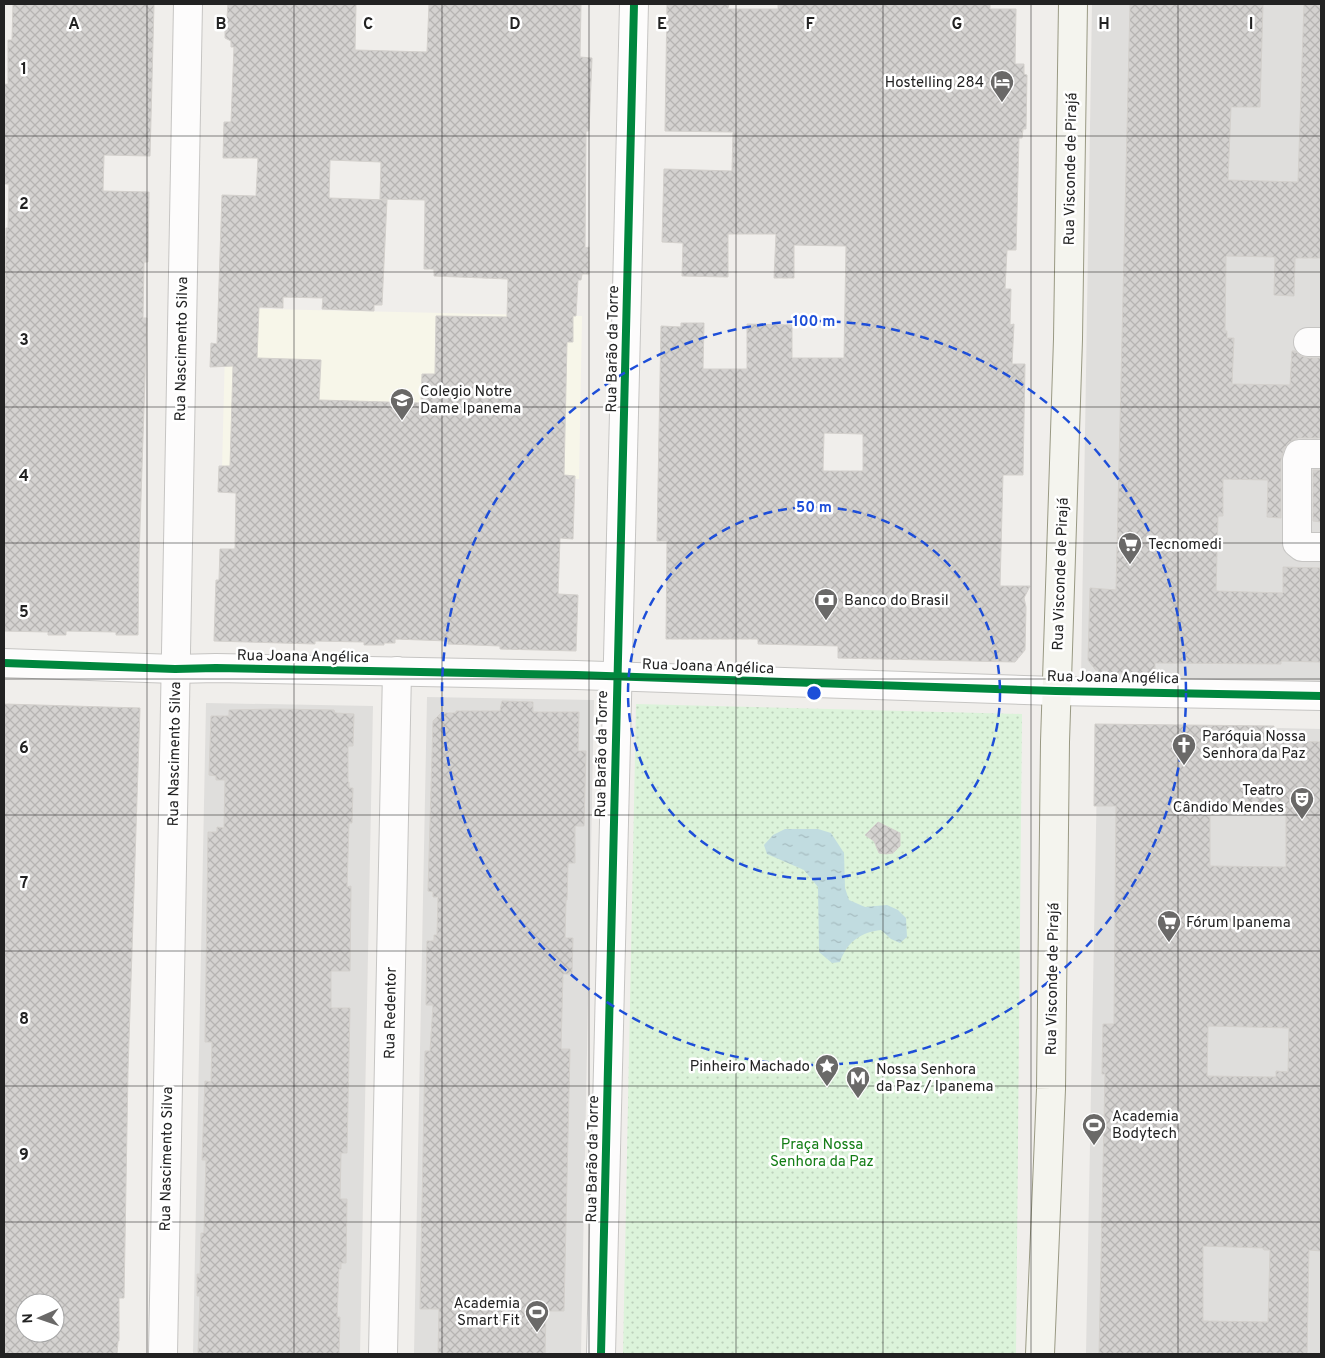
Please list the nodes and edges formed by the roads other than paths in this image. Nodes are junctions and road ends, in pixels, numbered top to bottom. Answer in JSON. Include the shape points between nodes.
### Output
{"nodes":[{"id":1,"x":188,"y":4,"type":"edge"},
{"id":2,"x":634,"y":4,"type":"edge"},
{"id":3,"x":1073,"y":4,"type":"edge"},
{"id":4,"x":1321,"y":454,"type":"edge"},
{"id":5,"x":1321,"y":547,"type":"edge"},
{"id":6,"x":4,"y":663,"type":"edge"},
{"id":7,"x":175,"y":669,"type":"junction"},
{"id":8,"x":397,"y":671,"type":"junction"},
{"id":9,"x":617,"y":677,"type":"junction"},
{"id":10,"x":1056,"y":691,"type":"junction"},
{"id":11,"x":1321,"y":696,"type":"edge"},
{"id":12,"x":163,"y":1354,"type":"edge"},
{"id":13,"x":383,"y":1354,"type":"edge"},
{"id":14,"x":601,"y":1354,"type":"edge"},
{"id":15,"x":1040,"y":1354,"type":"edge"}],
"edges":[{"from":1,"to":7,"type":"street","name":"Rua Nascimento Silva"},
{"from":2,"to":9,"type":"street","name":"Rua Barão da Torre"},
{"from":3,"to":10,"type":"main road","name":"Rua Visconde de Pirajá","via":[[1068,329]]},
{"from":4,"to":5,"type":"street","via":[[1299,454],[1297,460],[1297,543],[1302,547]]},
{"from":6,"to":7,"type":"street","name":"Rua Joana Angélica"},
{"from":7,"to":8,"type":"street","name":"Rua Joana Angélica"},
{"from":7,"to":12,"type":"street","name":"Rua Nascimento Silva"},
{"from":8,"to":9,"type":"street","name":"Rua Joana Angélica"},
{"from":8,"to":13,"type":"street","name":"Rua Redentor"},
{"from":9,"to":10,"type":"street","name":"Rua Joana Angélica"},
{"from":9,"to":14,"type":"street","name":"Rua Barão da Torre"},
{"from":10,"to":11,"type":"street","name":"Rua Joana Angélica"},
{"from":10,"to":15,"type":"main road","name":"Rua Visconde de Pirajá","via":[[1051,1089]]}]}
